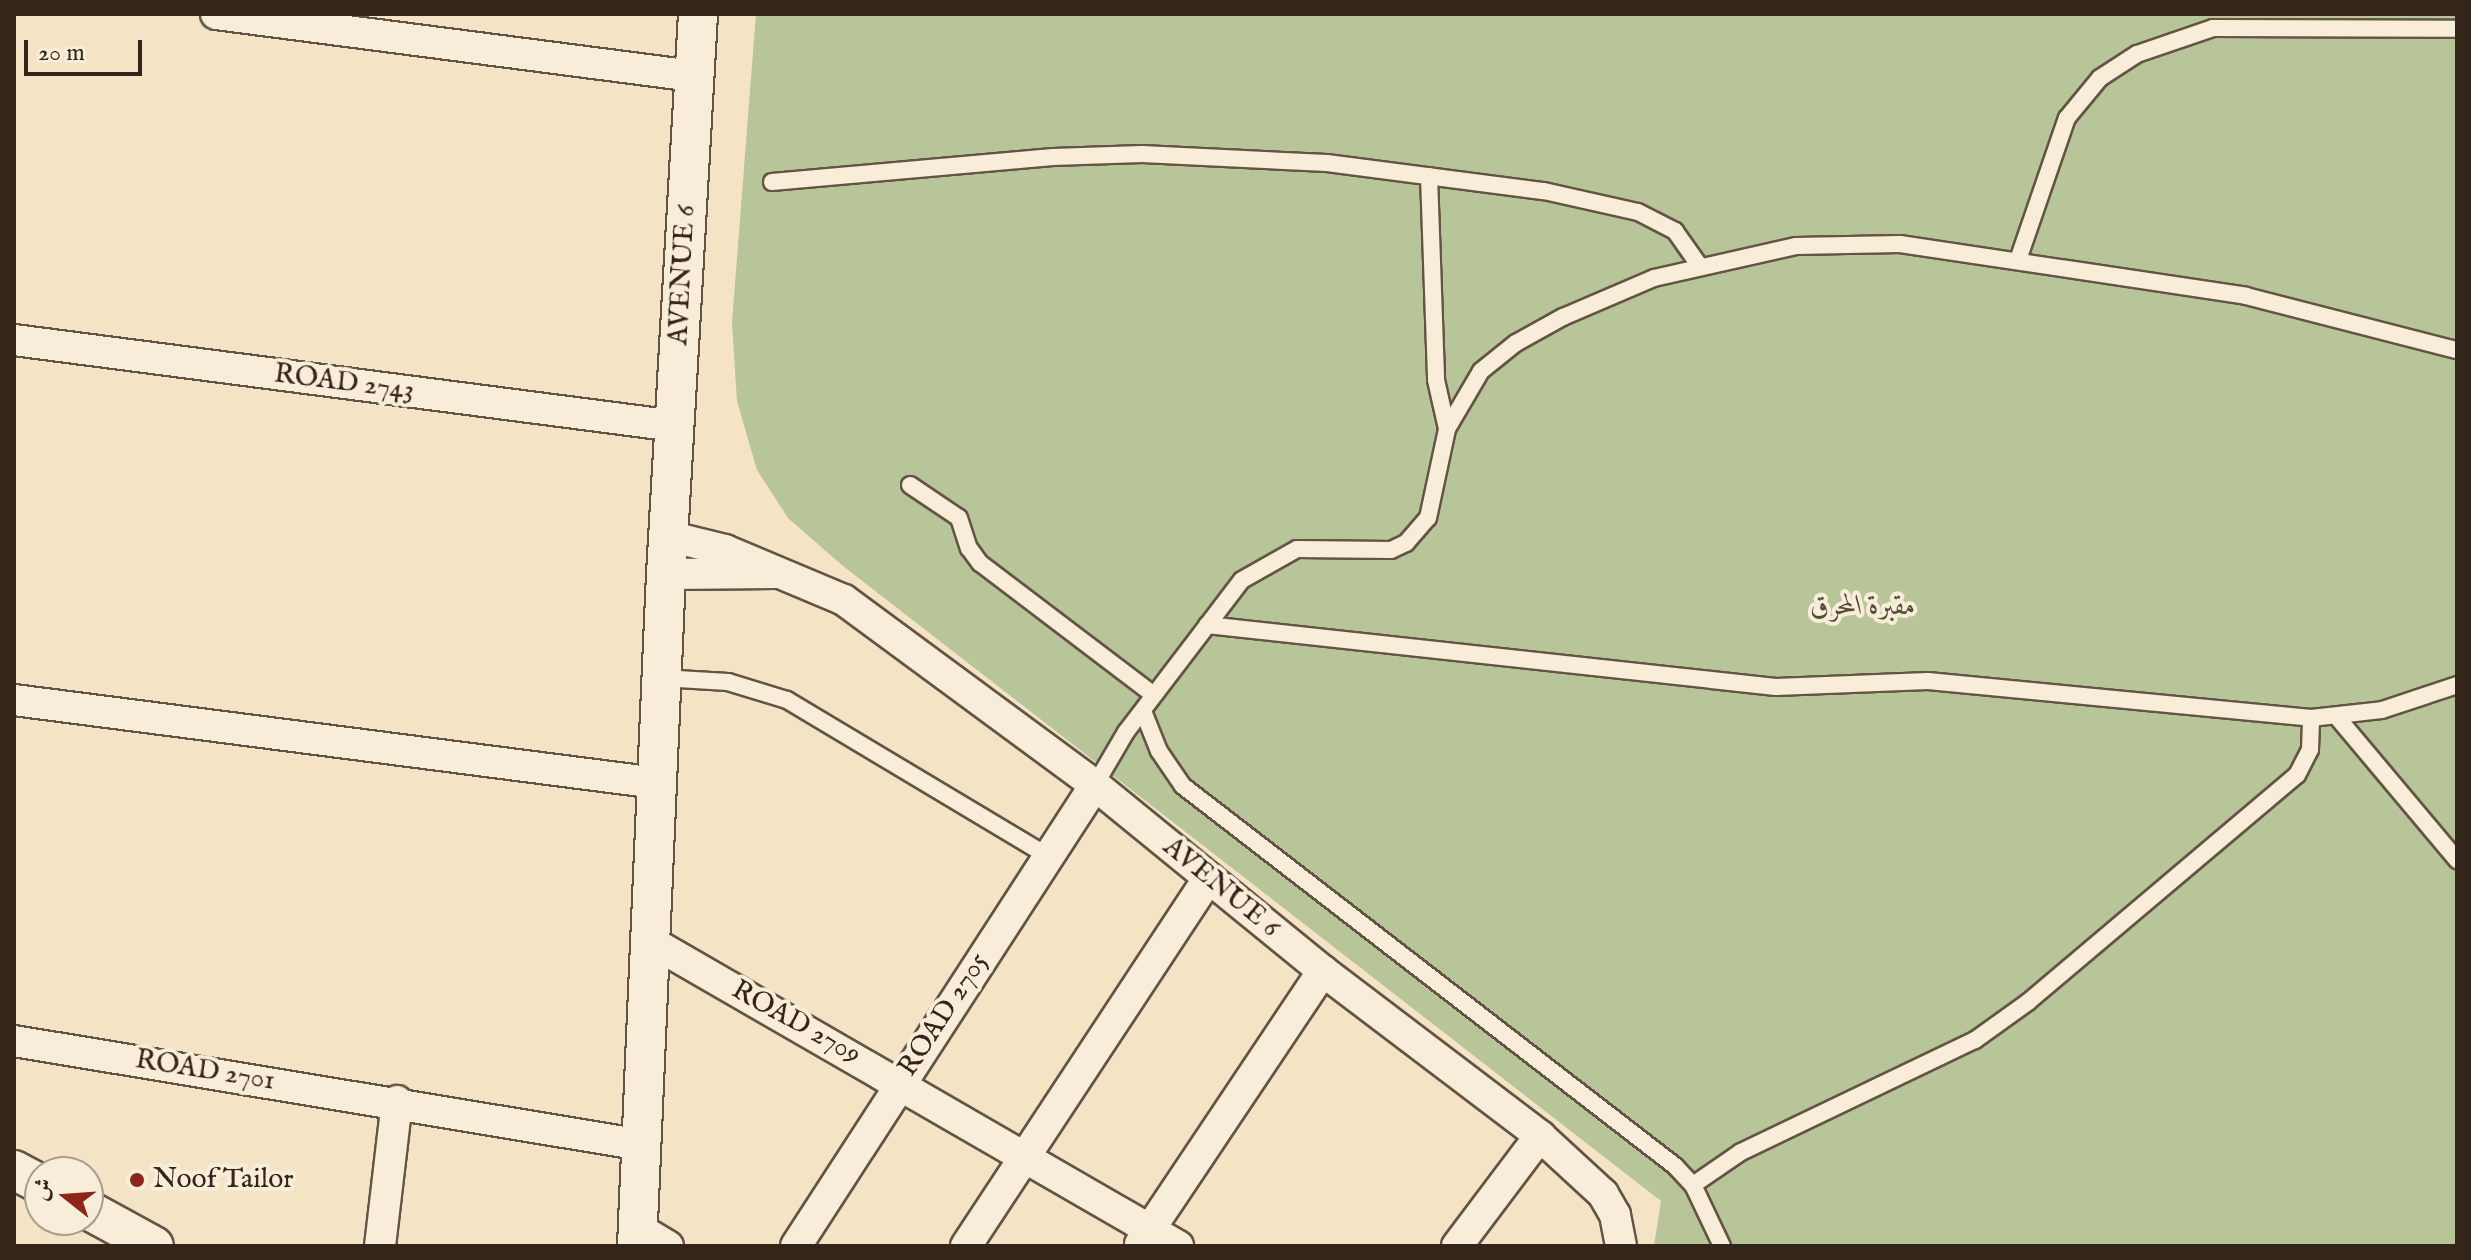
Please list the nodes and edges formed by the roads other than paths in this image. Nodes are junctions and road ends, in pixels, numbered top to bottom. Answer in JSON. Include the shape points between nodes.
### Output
{"nodes":[{"id":1,"x":216,"y":14,"type":"edge"},
{"id":2,"x":698,"y":14,"type":"edge"},
{"id":3,"x":2206,"y":14,"type":"edge"},
{"id":4,"x":300,"y":19,"type":"edge"},
{"id":5,"x":2457,"y":29,"type":"edge"},
{"id":6,"x":2198,"y":30,"type":"junction"},
{"id":7,"x":695,"y":76,"type":"junction"},
{"id":8,"x":1429,"y":176,"type":"junction"},
{"id":9,"x":772,"y":182,"type":"dead end"},
{"id":10,"x":2018,"y":260,"type":"junction"},
{"id":11,"x":1699,"y":265,"type":"junction"},
{"id":12,"x":14,"y":340,"type":"edge"},
{"id":13,"x":2457,"y":350,"type":"edge"},
{"id":14,"x":675,"y":426,"type":"junction"},
{"id":15,"x":1447,"y":429,"type":"junction"},
{"id":16,"x":910,"y":485,"type":"dead end"},
{"id":17,"x":668,"y":536,"type":"junction"},
{"id":18,"x":778,"y":573,"type":"junction"},
{"id":19,"x":666,"y":574,"type":"junction"},
{"id":20,"x":1207,"y":625,"type":"junction"},
{"id":21,"x":661,"y":678,"type":"junction"},
{"id":22,"x":2457,"y":685,"type":"edge"},
{"id":23,"x":1154,"y":695,"type":"junction"},
{"id":24,"x":14,"y":700,"type":"edge"},
{"id":25,"x":1143,"y":711,"type":"junction"},
{"id":26,"x":2337,"y":717,"type":"junction"},
{"id":27,"x":2311,"y":718,"type":"junction"},
{"id":28,"x":657,"y":783,"type":"junction"},
{"id":29,"x":1095,"y":785,"type":"junction"},
{"id":30,"x":1046,"y":855,"type":"junction"},
{"id":31,"x":2457,"y":860,"type":"edge"},
{"id":32,"x":1209,"y":878,"type":"junction"},
{"id":33,"x":650,"y":941,"type":"junction"},
{"id":34,"x":1323,"y":971,"type":"junction"},
{"id":35,"x":14,"y":1041,"type":"edge"},
{"id":36,"x":901,"y":1082,"type":"junction"},
{"id":37,"x":397,"y":1101,"type":"junction"},
{"id":38,"x":1540,"y":1136,"type":"junction"},
{"id":39,"x":642,"y":1145,"type":"junction"},
{"id":40,"x":1024,"y":1158,"type":"junction"},
{"id":41,"x":1693,"y":1185,"type":"junction"},
{"id":42,"x":104,"y":1220,"type":"edge"},
{"id":43,"x":1144,"y":1238,"type":"edge"},
{"id":44,"x":648,"y":1240,"type":"edge"},
{"id":45,"x":142,"y":1243,"type":"edge"},
{"id":46,"x":380,"y":1246,"type":"edge"},
{"id":47,"x":796,"y":1246,"type":"edge"},
{"id":48,"x":966,"y":1246,"type":"edge"},
{"id":49,"x":1178,"y":1246,"type":"edge"},
{"id":50,"x":1457,"y":1246,"type":"edge"},
{"id":51,"x":1621,"y":1246,"type":"edge"},
{"id":52,"x":1722,"y":1246,"type":"edge"}],
"edges":[{"from":1,"to":4,"type":"street"},
{"from":2,"to":7,"type":"street","name":"AVENUE 6"},
{"from":3,"to":6,"type":"lane"},
{"from":4,"to":7,"type":"street"},
{"from":5,"to":6,"type":"lane"},
{"from":6,"to":10,"type":"lane","via":[[2137,54],[2084,93],[2053,145]]},
{"from":7,"to":14,"type":"street","name":"AVENUE 6"},
{"from":8,"to":9,"type":"lane","via":[[1327,163],[1142,154]]},
{"from":8,"to":11,"type":"lane","via":[[1544,191],[1638,212],[1675,231]]},
{"from":8,"to":15,"type":"lane","via":[[1436,380]]},
{"from":10,"to":11,"type":"lane","via":[[1847,242]]},
{"from":10,"to":13,"type":"lane","via":[[2246,296]]},
{"from":11,"to":15,"type":"lane","via":[[1610,295],[1516,343],[1481,371]]},
{"from":12,"to":14,"type":"street","name":"ROAD 2743"},
{"from":14,"to":17,"type":"street","name":"AVENUE 6"},
{"from":15,"to":20,"type":"lane","via":[[1433,502],[1412,538],[1391,550],[1314,547],[1280,554],[1242,580]]},
{"from":16,"to":23,"type":"lane","via":[[959,518],[980,563]]},
{"from":17,"to":18,"type":"street","name":"AVENUE 6","via":[[725,550]]},
{"from":17,"to":19,"type":"street","name":"AVENUE 6"},
{"from":18,"to":19,"type":"street","name":"AVENUE 6"},
{"from":18,"to":29,"type":"street","name":"AVENUE 6","via":[[844,600]]},
{"from":19,"to":21,"type":"street","name":"AVENUE 6"},
{"from":20,"to":23,"type":"lane"},
{"from":20,"to":27,"type":"lane","via":[[1776,687],[1928,681]]},
{"from":21,"to":28,"type":"street","name":"AVENUE 6"},
{"from":21,"to":30,"type":"lane","via":[[728,682],[787,700]]},
{"from":22,"to":26,"type":"lane","via":[[2382,710]]},
{"from":23,"to":25,"type":"lane"},
{"from":24,"to":28,"type":"street"},
{"from":25,"to":29,"type":"lane"},
{"from":25,"to":41,"type":"lane","via":[[1159,751],[1183,786]]},
{"from":26,"to":27,"type":"lane"},
{"from":26,"to":31,"type":"lane"},
{"from":27,"to":41,"type":"lane","via":[[2310,750],[2297,775],[2028,1002],[1975,1040],[1741,1152]]},
{"from":28,"to":33,"type":"street","name":"AVENUE 6"},
{"from":29,"to":30,"type":"street","name":"ROAD 2705"},
{"from":29,"to":32,"type":"street","name":"AVENUE 6"},
{"from":30,"to":36,"type":"street","name":"ROAD 2705"},
{"from":32,"to":34,"type":"street","name":"AVENUE 6"},
{"from":32,"to":40,"type":"street"},
{"from":33,"to":36,"type":"street","name":"ROAD 2709"},
{"from":33,"to":39,"type":"street","name":"AVENUE 6"},
{"from":34,"to":38,"type":"street","name":"AVENUE 6"},
{"from":34,"to":43,"type":"street"},
{"from":35,"to":37,"type":"street","name":"ROAD 2701"},
{"from":36,"to":40,"type":"street","name":"ROAD 2709"},
{"from":36,"to":47,"type":"street","name":"ROAD 2705"},
{"from":37,"to":39,"type":"street","name":"ROAD 2701"},
{"from":37,"to":46,"type":"street"},
{"from":38,"to":50,"type":"street"},
{"from":38,"to":51,"type":"street","name":"AVENUE 6","via":[[1603,1194],[1615,1215]]},
{"from":39,"to":44,"type":"street","name":"AVENUE 6"},
{"from":40,"to":43,"type":"street","name":"ROAD 2709"},
{"from":40,"to":48,"type":"street"},
{"from":41,"to":52,"type":"lane"},
{"from":42,"to":45,"type":"street"},
{"from":43,"to":49,"type":"street","name":"ROAD 2709"}]}
